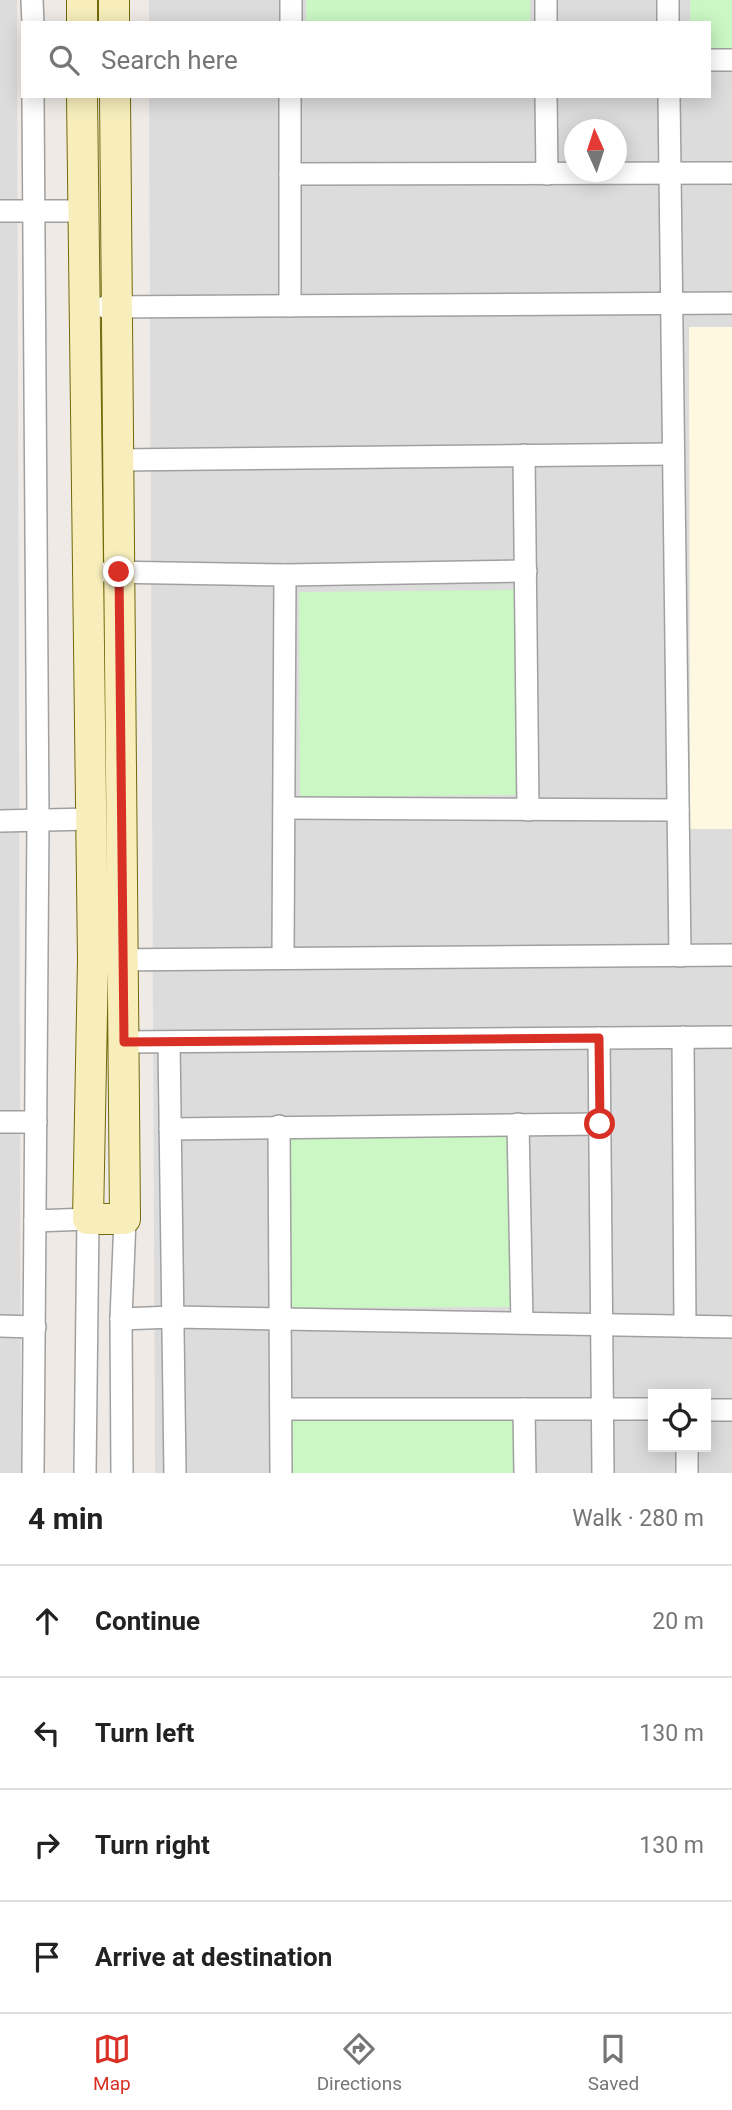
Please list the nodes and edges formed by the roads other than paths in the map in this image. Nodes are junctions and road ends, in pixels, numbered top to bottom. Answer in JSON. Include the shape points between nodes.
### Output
{"nodes":[{"id":1,"x":32,"y":0,"type":"edge"},
{"id":2,"x":82,"y":0,"type":"edge"},
{"id":3,"x":114,"y":0,"type":"edge"},
{"id":4,"x":291,"y":0,"type":"edge"},
{"id":5,"x":545,"y":0,"type":"edge"},
{"id":6,"x":668,"y":0,"type":"edge"},
{"id":7,"x":33,"y":21,"type":"edge"},
{"id":8,"x":82,"y":21,"type":"edge"},
{"id":9,"x":114,"y":21,"type":"edge"},
{"id":10,"x":291,"y":21,"type":"edge"},
{"id":11,"x":546,"y":21,"type":"edge"},
{"id":12,"x":668,"y":21,"type":"edge"},
{"id":13,"x":711,"y":60,"type":"edge"},
{"id":14,"x":732,"y":60,"type":"edge"},
{"id":15,"x":33,"y":98,"type":"edge"},
{"id":16,"x":82,"y":98,"type":"edge"},
{"id":17,"x":115,"y":98,"type":"edge"},
{"id":18,"x":290,"y":98,"type":"edge"},
{"id":19,"x":547,"y":98,"type":"edge"},
{"id":20,"x":669,"y":98,"type":"edge"},
{"id":21,"x":670,"y":173,"type":"junction"},
{"id":22,"x":732,"y":173,"type":"edge"},
{"id":23,"x":290,"y":174,"type":"junction"},
{"id":24,"x":547,"y":174,"type":"junction"},
{"id":25,"x":34,"y":210,"type":"junction"},
{"id":26,"x":0,"y":211,"type":"edge"},
{"id":27,"x":84,"y":211,"type":"junction"},
{"id":28,"x":732,"y":303,"type":"edge"},
{"id":29,"x":671,"y":304,"type":"junction"},
{"id":30,"x":290,"y":306,"type":"junction"},
{"id":31,"x":117,"y":307,"type":"junction"},
{"id":32,"x":85,"y":308,"type":"junction"},
{"id":33,"x":673,"y":454,"type":"junction"},
{"id":34,"x":524,"y":455,"type":"junction"},
{"id":35,"x":118,"y":460,"type":"junction"},
{"id":36,"x":88,"y":571,"type":"junction"},
{"id":37,"x":526,"y":571,"type":"junction"},
{"id":38,"x":119,"y":572,"type":"junction"},
{"id":39,"x":285,"y":575,"type":"junction"},
{"id":40,"x":284,"y":808,"type":"junction"},
{"id":41,"x":528,"y":810,"type":"junction"},
{"id":42,"x":678,"y":810,"type":"junction"},
{"id":43,"x":91,"y":819,"type":"junction"},
{"id":44,"x":38,"y":820,"type":"junction"},
{"id":45,"x":0,"y":821,"type":"edge"},
{"id":46,"x":732,"y":955,"type":"edge"},
{"id":47,"x":680,"y":956,"type":"junction"},
{"id":48,"x":283,"y":958,"type":"junction"},
{"id":49,"x":123,"y":959,"type":"junction"},
{"id":50,"x":93,"y":960,"type":"junction"},
{"id":51,"x":683,"y":1037,"type":"junction"},
{"id":52,"x":732,"y":1037,"type":"edge"},
{"id":53,"x":599,"y":1038,"type":"junction"},
{"id":54,"x":124,"y":1042,"type":"junction"},
{"id":55,"x":169,"y":1042,"type":"junction"},
{"id":56,"x":0,"y":1122,"type":"edge"},
{"id":57,"x":36,"y":1122,"type":"junction"},
{"id":58,"x":518,"y":1124,"type":"junction"},
{"id":59,"x":600,"y":1124,"type":"junction"},
{"id":60,"x":279,"y":1126,"type":"junction"},
{"id":61,"x":170,"y":1129,"type":"junction"},
{"id":62,"x":88,"y":1219,"type":"junction"},
{"id":63,"x":125,"y":1219,"type":"junction"},
{"id":64,"x":35,"y":1221,"type":"junction"},
{"id":65,"x":173,"y":1317,"type":"junction"},
{"id":66,"x":121,"y":1319,"type":"junction"},
{"id":67,"x":281,"y":1319,"type":"junction"},
{"id":68,"x":522,"y":1323,"type":"junction"},
{"id":69,"x":602,"y":1324,"type":"junction"},
{"id":70,"x":0,"y":1326,"type":"edge"},
{"id":71,"x":35,"y":1326,"type":"junction"},
{"id":72,"x":685,"y":1326,"type":"junction"},
{"id":73,"x":732,"y":1326,"type":"edge"},
{"id":74,"x":281,"y":1409,"type":"junction"},
{"id":75,"x":524,"y":1409,"type":"junction"},
{"id":76,"x":603,"y":1409,"type":"junction"},
{"id":77,"x":648,"y":1409,"type":"edge"},
{"id":78,"x":711,"y":1410,"type":"edge"},
{"id":79,"x":732,"y":1410,"type":"edge"},
{"id":80,"x":687,"y":1452,"type":"edge"},
{"id":81,"x":33,"y":1473,"type":"edge"},
{"id":82,"x":85,"y":1473,"type":"edge"},
{"id":83,"x":122,"y":1473,"type":"edge"},
{"id":84,"x":175,"y":1473,"type":"edge"},
{"id":85,"x":281,"y":1473,"type":"edge"},
{"id":86,"x":525,"y":1473,"type":"edge"},
{"id":87,"x":603,"y":1473,"type":"edge"},
{"id":88,"x":687,"y":1473,"type":"edge"}],
"edges":[{"from":1,"to":7,"type":"street"},
{"from":2,"to":8,"type":"street"},
{"from":3,"to":9,"type":"street"},
{"from":4,"to":10,"type":"street"},
{"from":5,"to":11,"type":"street"},
{"from":6,"to":12,"type":"street"},
{"from":13,"to":14,"type":"street"},
{"from":15,"to":25,"type":"street"},
{"from":16,"to":27,"type":"street"},
{"from":17,"to":31,"type":"street"},
{"from":18,"to":23,"type":"street"},
{"from":19,"to":24,"type":"street"},
{"from":20,"to":21,"type":"street"},
{"from":21,"to":22,"type":"street"},
{"from":21,"to":24,"type":"street"},
{"from":21,"to":29,"type":"street"},
{"from":23,"to":24,"type":"street"},
{"from":23,"to":30,"type":"street"},
{"from":25,"to":26,"type":"street"},
{"from":25,"to":27,"type":"street"},
{"from":25,"to":44,"type":"street"},
{"from":27,"to":32,"type":"street"},
{"from":28,"to":29,"type":"street"},
{"from":29,"to":30,"type":"street"},
{"from":29,"to":33,"type":"street"},
{"from":30,"to":31,"type":"street"},
{"from":31,"to":32,"type":"street"},
{"from":31,"to":35,"type":"street"},
{"from":32,"to":36,"type":"street"},
{"from":33,"to":34,"type":"street"},
{"from":33,"to":42,"type":"street"},
{"from":34,"to":35,"type":"street"},
{"from":34,"to":37,"type":"street"},
{"from":35,"to":38,"type":"street"},
{"from":36,"to":38,"type":"street"},
{"from":36,"to":43,"type":"street"},
{"from":37,"to":39,"type":"street"},
{"from":37,"to":41,"type":"street"},
{"from":38,"to":39,"type":"street"},
{"from":38,"to":49,"type":"street"},
{"from":39,"to":40,"type":"street"},
{"from":40,"to":41,"type":"street"},
{"from":40,"to":48,"type":"street"},
{"from":41,"to":42,"type":"street"},
{"from":42,"to":47,"type":"street"},
{"from":43,"to":44,"type":"street"},
{"from":43,"to":50,"type":"street"},
{"from":44,"to":45,"type":"street"},
{"from":44,"to":57,"type":"street"},
{"from":46,"to":47,"type":"street"},
{"from":47,"to":48,"type":"street"},
{"from":48,"to":49,"type":"street"},
{"from":49,"to":50,"type":"street"},
{"from":49,"to":54,"type":"street"},
{"from":50,"to":62,"type":"street"},
{"from":51,"to":52,"type":"street"},
{"from":51,"to":53,"type":"street"},
{"from":51,"to":72,"type":"street"},
{"from":53,"to":55,"type":"street"},
{"from":53,"to":59,"type":"street"},
{"from":54,"to":55,"type":"street"},
{"from":54,"to":63,"type":"street"},
{"from":55,"to":61,"type":"street"},
{"from":56,"to":57,"type":"street"},
{"from":57,"to":64,"type":"street"},
{"from":58,"to":59,"type":"street"},
{"from":58,"to":60,"type":"street"},
{"from":58,"to":68,"type":"street"},
{"from":59,"to":69,"type":"street"},
{"from":60,"to":61,"type":"street"},
{"from":60,"to":67,"type":"street"},
{"from":61,"to":65,"type":"street"},
{"from":62,"to":63,"type":"street"},
{"from":62,"to":64,"type":"street"},
{"from":62,"to":82,"type":"street"},
{"from":63,"to":66,"type":"street"},
{"from":64,"to":71,"type":"street"},
{"from":65,"to":66,"type":"street"},
{"from":65,"to":67,"type":"street"},
{"from":65,"to":84,"type":"street"},
{"from":66,"to":83,"type":"street"},
{"from":67,"to":68,"type":"street"},
{"from":67,"to":74,"type":"street"},
{"from":68,"to":69,"type":"street"},
{"from":69,"to":72,"type":"street"},
{"from":69,"to":76,"type":"street"},
{"from":70,"to":71,"type":"street"},
{"from":71,"to":81,"type":"street"},
{"from":72,"to":73,"type":"street"},
{"from":74,"to":75,"type":"street"},
{"from":74,"to":85,"type":"street"},
{"from":75,"to":76,"type":"street"},
{"from":75,"to":86,"type":"street"},
{"from":76,"to":77,"type":"street"},
{"from":76,"to":87,"type":"street"},
{"from":78,"to":79,"type":"street"},
{"from":80,"to":88,"type":"street"}]}
